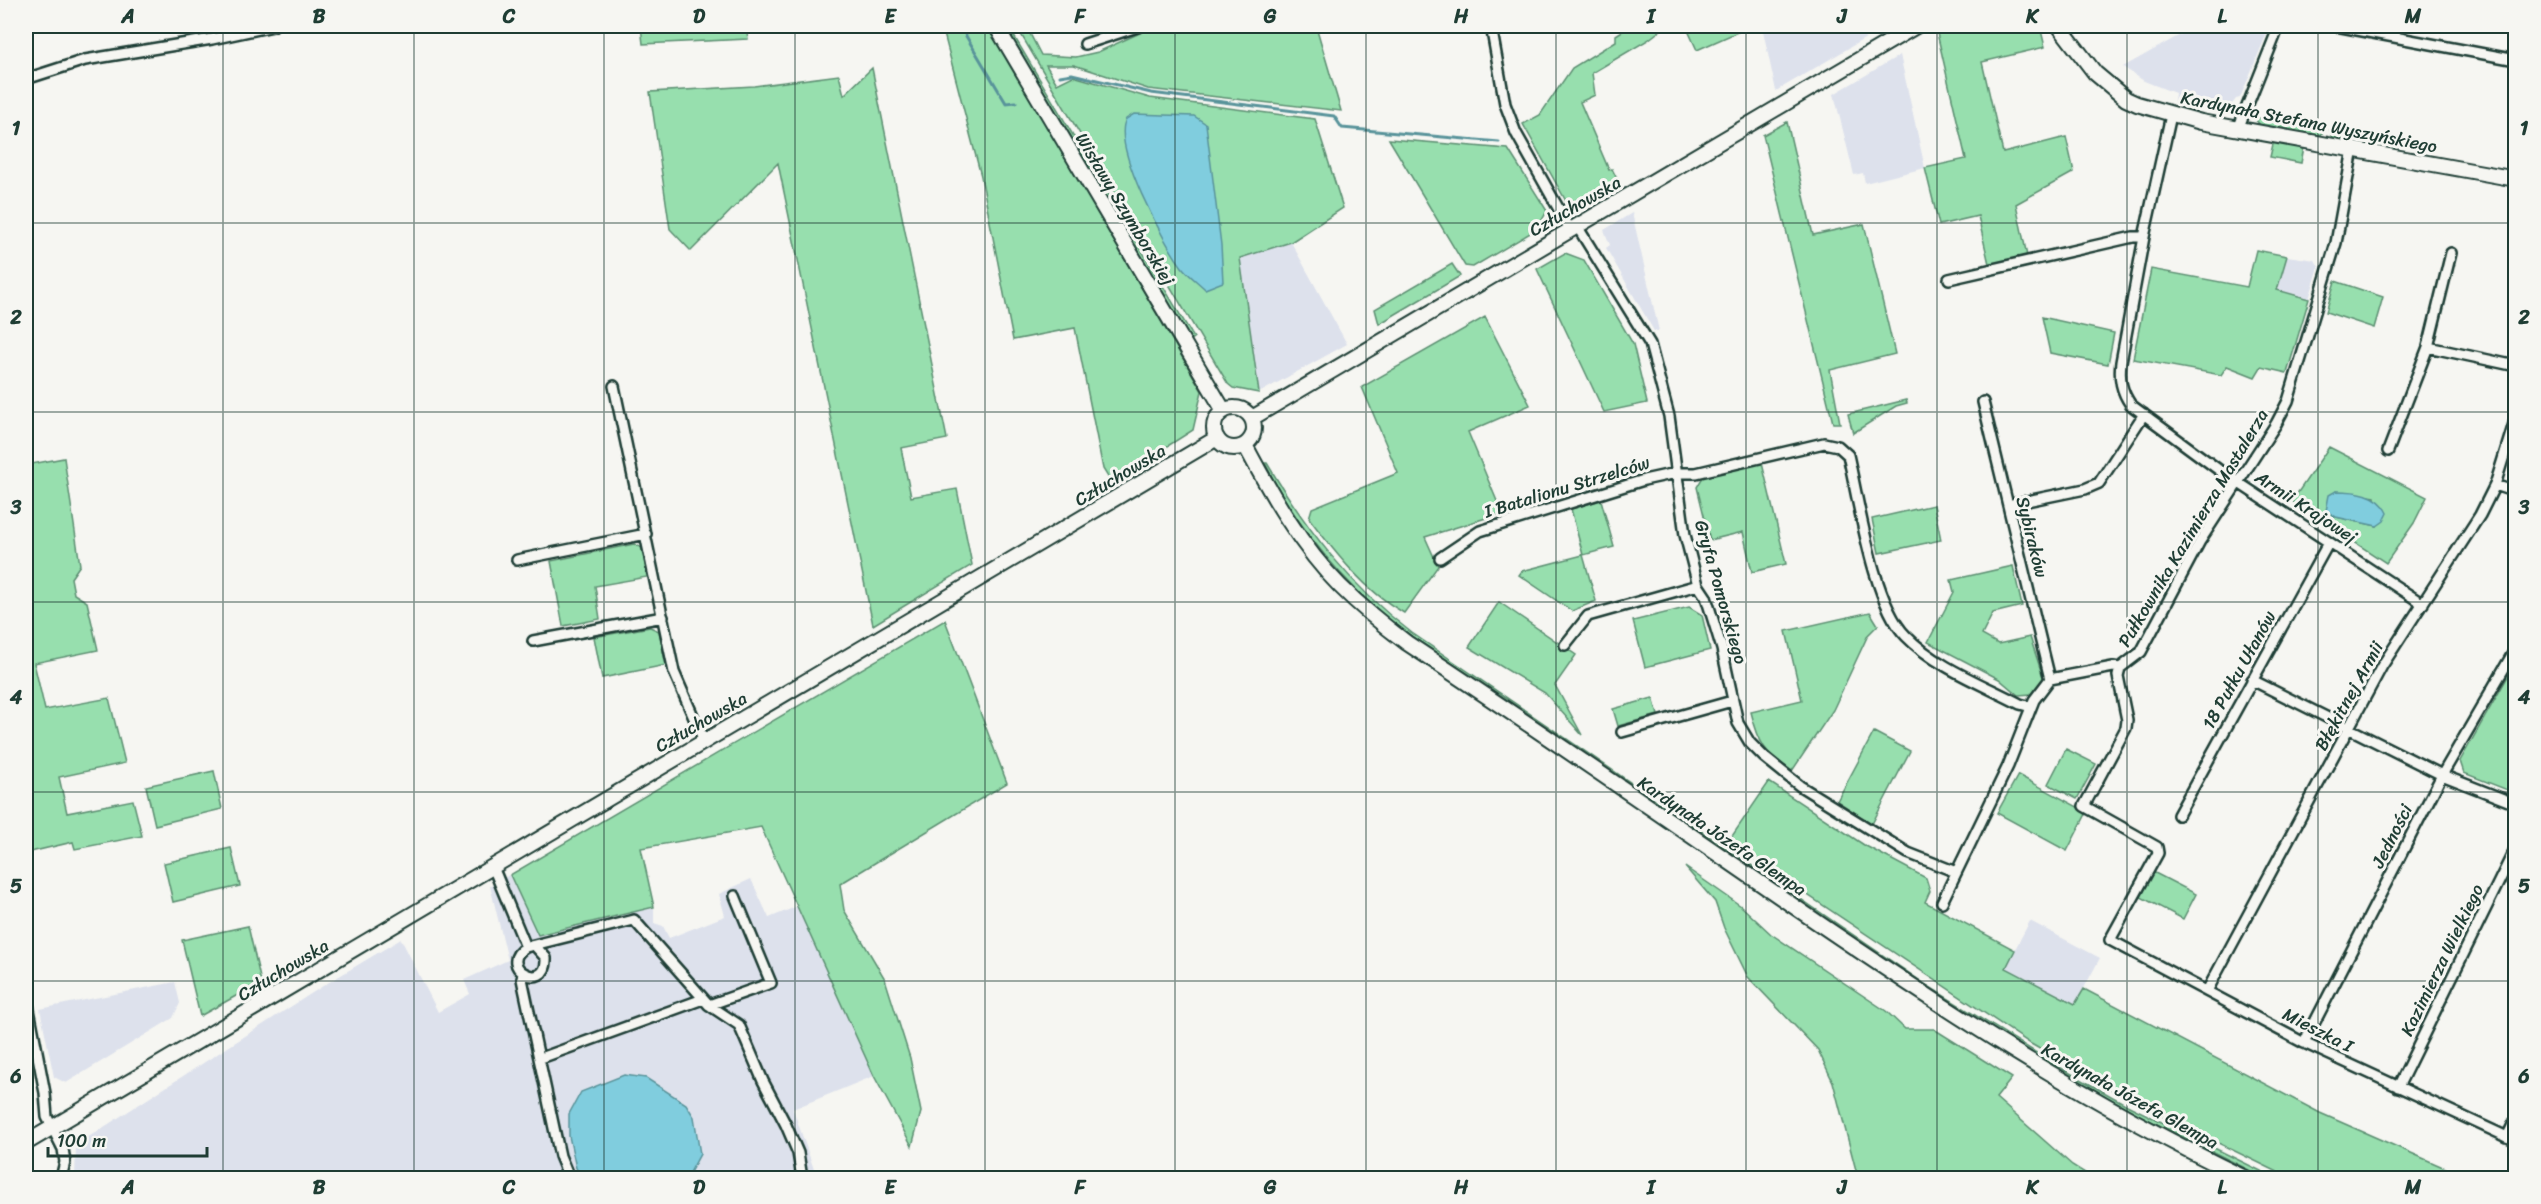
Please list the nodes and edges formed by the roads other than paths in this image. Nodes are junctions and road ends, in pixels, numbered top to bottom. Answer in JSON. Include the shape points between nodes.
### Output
{"nodes":[{"id":1,"x":273,"y":26,"type":"edge"},
{"id":2,"x":996,"y":26,"type":"edge"},
{"id":3,"x":1140,"y":26,"type":"edge"},
{"id":4,"x":1491,"y":26,"type":"edge"},
{"id":5,"x":1916,"y":26,"type":"edge"},
{"id":6,"x":2059,"y":26,"type":"edge"},
{"id":7,"x":2279,"y":26,"type":"edge"},
{"id":8,"x":2336,"y":26,"type":"edge"},
{"id":9,"x":1085,"y":44,"type":"dead end"},
{"id":10,"x":2516,"y":60,"type":"edge"},
{"id":11,"x":26,"y":79,"type":"edge"},
{"id":12,"x":2171,"y":115,"type":"junction"},
{"id":13,"x":2238,"y":129,"type":"junction"},
{"id":14,"x":2353,"y":149,"type":"junction"},
{"id":15,"x":2516,"y":179,"type":"edge"},
{"id":16,"x":1573,"y":227,"type":"junction"},
{"id":17,"x":2144,"y":237,"type":"junction"},
{"id":18,"x":2451,"y":253,"type":"dead end"},
{"id":19,"x":1949,"y":279,"type":"dead end"},
{"id":20,"x":2428,"y":347,"type":"junction"},
{"id":21,"x":2516,"y":366,"type":"edge"},
{"id":22,"x":615,"y":386,"type":"dead end"},
{"id":23,"x":1983,"y":402,"type":"dead end"},
{"id":24,"x":1224,"y":411,"type":"junction"},
{"id":25,"x":2144,"y":414,"type":"junction"},
{"id":26,"x":2516,"y":417,"type":"edge"},
{"id":27,"x":1252,"y":418,"type":"junction"},
{"id":28,"x":1217,"y":438,"type":"junction"},
{"id":29,"x":1245,"y":445,"type":"junction"},
{"id":30,"x":2388,"y":451,"type":"dead end"},
{"id":31,"x":1676,"y":473,"type":"junction"},
{"id":32,"x":2239,"y":483,"type":"junction"},
{"id":33,"x":2495,"y":485,"type":"junction"},
{"id":34,"x":2516,"y":492,"type":"edge"},
{"id":35,"x":2008,"y":505,"type":"junction"},
{"id":36,"x":646,"y":534,"type":"junction"},
{"id":37,"x":2329,"y":542,"type":"junction"},
{"id":38,"x":1440,"y":558,"type":"dead end"},
{"id":39,"x":518,"y":560,"type":"dead end"},
{"id":40,"x":1698,"y":585,"type":"junction"},
{"id":41,"x":2423,"y":604,"type":"junction"},
{"id":42,"x":663,"y":617,"type":"junction"},
{"id":43,"x":533,"y":641,"type":"dead end"},
{"id":44,"x":1565,"y":645,"type":"dead end"},
{"id":45,"x":2516,"y":648,"type":"edge"},
{"id":46,"x":2120,"y":668,"type":"junction"},
{"id":47,"x":2050,"y":679,"type":"junction"},
{"id":48,"x":2252,"y":680,"type":"junction"},
{"id":49,"x":1732,"y":701,"type":"junction"},
{"id":50,"x":2031,"y":707,"type":"junction"},
{"id":51,"x":2349,"y":729,"type":"junction"},
{"id":52,"x":1622,"y":732,"type":"dead end"},
{"id":53,"x":704,"y":741,"type":"junction"},
{"id":54,"x":2442,"y":775,"type":"junction"},
{"id":55,"x":2516,"y":804,"type":"edge"},
{"id":56,"x":2178,"y":815,"type":"dead end"},
{"id":57,"x":2516,"y":848,"type":"edge"},
{"id":58,"x":493,"y":867,"type":"junction"},
{"id":59,"x":1956,"y":872,"type":"junction"},
{"id":60,"x":735,"y":897,"type":"dead end"},
{"id":61,"x":1941,"y":902,"type":"dead end"},
{"id":62,"x":2110,"y":940,"type":"joint"},
{"id":63,"x":531,"y":947,"type":"junction"},
{"id":64,"x":523,"y":974,"type":"junction"},
{"id":65,"x":2207,"y":991,"type":"junction"},
{"id":66,"x":26,"y":994,"type":"edge"},
{"id":67,"x":706,"y":1002,"type":"junction"},
{"id":68,"x":2304,"y":1043,"type":"junction"},
{"id":69,"x":541,"y":1058,"type":"junction"},
{"id":70,"x":2398,"y":1087,"type":"junction"},
{"id":71,"x":2516,"y":1119,"type":"edge"},
{"id":72,"x":52,"y":1127,"type":"junction"},
{"id":73,"x":2511,"y":1139,"type":"edge"},
{"id":74,"x":26,"y":1143,"type":"edge"},
{"id":75,"x":61,"y":1179,"type":"edge"},
{"id":76,"x":569,"y":1179,"type":"edge"},
{"id":77,"x":802,"y":1179,"type":"edge"},
{"id":78,"x":2246,"y":1179,"type":"edge"}],
"edges":[{"from":1,"to":11,"type":"street","via":[[85,60]]},
{"from":2,"to":24,"type":"main road","name":"Wisławy Szymborskiej"},
{"from":3,"to":9,"type":"street"},
{"from":4,"to":16,"type":"street","name":"Gryfa Pomorskiego","via":[[1505,104],[1516,133]]},
{"from":5,"to":16,"type":"main road","name":"Człuchowska"},
{"from":6,"to":12,"type":"main road","name":"Kardynała Stefana Wyszyńskiego","via":[[2095,73],[2126,99]]},
{"from":7,"to":13,"type":"street"},
{"from":8,"to":10,"type":"street"},
{"from":12,"to":13,"type":"main road","name":"Kardynała Stefana Wyszyńskiego"},
{"from":12,"to":17,"type":"street","name":"Armii Krajowej"},
{"from":13,"to":14,"type":"main road","name":"Kardynała Stefana Wyszyńskiego"},
{"from":14,"to":15,"type":"main road","name":"Kardynała Stefana Wyszyńskiego"},
{"from":14,"to":32,"type":"street","name":"Pułkownika Kazimierza Mastalerza","via":[[2336,243],[2288,401]]},
{"from":16,"to":27,"type":"main road","name":"Człuchowska"},
{"from":16,"to":31,"type":"street","name":"Gryfa Pomorskiego","via":[[1650,344],[1669,416]]},
{"from":17,"to":19,"type":"street"},
{"from":17,"to":25,"type":"street","name":"Armii Krajowej","via":[[2120,370],[2125,397]]},
{"from":18,"to":20,"type":"street"},
{"from":20,"to":21,"type":"street"},
{"from":20,"to":30,"type":"street"},
{"from":22,"to":36,"type":"street"},
{"from":23,"to":35,"type":"street","name":"Sybiraków"},
{"from":24,"to":27,"type":"main road","via":[[1238,408]]},
{"from":24,"to":28,"type":"main road","via":[[1216,421]]},
{"from":25,"to":32,"type":"street","name":"Armii Krajowej"},
{"from":25,"to":35,"type":"street","via":[[2099,483]]},
{"from":26,"to":33,"type":"street","name":"Błękitnej Armii"},
{"from":27,"to":29,"type":"main road","via":[[1254,434]]},
{"from":28,"to":29,"type":"main road","via":[[1229,447]]},
{"from":28,"to":53,"type":"main road","name":"Człuchowska"},
{"from":29,"to":78,"type":"main road","name":"Kardynała Józefa Glempa","via":[[1288,519],[1320,563],[1373,617],[1407,643],[2013,1052],[2173,1144]]},
{"from":31,"to":38,"type":"street","name":"I Batalionu Strzelców","via":[[1480,531]]},
{"from":31,"to":40,"type":"street","name":"Gryfa Pomorskiego","via":[[1685,535]]},
{"from":31,"to":50,"type":"street","name":"I Batalionu Strzelców","via":[[1696,473],[1824,443],[1838,447],[1848,455],[1880,591],[1894,622],[1930,656]]},
{"from":32,"to":37,"type":"street","name":"Armii Krajowej"},
{"from":32,"to":46,"type":"street","name":"Pułkownika Kazimierza Mastalerza","via":[[2200,541],[2141,652]]},
{"from":33,"to":34,"type":"street"},
{"from":33,"to":41,"type":"street","name":"Błękitnej Armii","via":[[2461,548]]},
{"from":35,"to":47,"type":"street","name":"Sybiraków"},
{"from":36,"to":39,"type":"street"},
{"from":36,"to":42,"type":"street"},
{"from":37,"to":41,"type":"street","name":"Armii Krajowej"},
{"from":37,"to":48,"type":"street","name":"18 Pułku Ułanów"},
{"from":40,"to":44,"type":"street","via":[[1588,616]]},
{"from":40,"to":49,"type":"street","name":"Gryfa Pomorskiego","via":[[1706,597],[1722,649]]},
{"from":41,"to":51,"type":"street","name":"Błękitnej Armii","via":[[2382,666]]},
{"from":42,"to":43,"type":"street"},
{"from":42,"to":53,"type":"street","via":[[674,672]]},
{"from":45,"to":54,"type":"street","name":"Jedności"},
{"from":46,"to":47,"type":"street"},
{"from":46,"to":62,"type":"street","name":"Pułkownika Kazimierza Mastalerza","via":[[2126,728],[2084,806],[2154,844],[2157,853]]},
{"from":47,"to":50,"type":"street"},
{"from":48,"to":51,"type":"street"},
{"from":48,"to":56,"type":"street","name":"18 Pułku Ułanów"},
{"from":49,"to":52,"type":"street"},
{"from":49,"to":59,"type":"street","name":"Gryfa Pomorskiego","via":[[1738,723],[1750,743],[1800,786],[1908,853]]},
{"from":50,"to":59,"type":"street","via":[[2008,766]]},
{"from":51,"to":54,"type":"street"},
{"from":51,"to":65,"type":"street","name":"Błękitnej Armii"},
{"from":53,"to":58,"type":"main road","name":"Człuchowska"},
{"from":54,"to":55,"type":"street"},
{"from":54,"to":68,"type":"street","name":"Jedności"},
{"from":57,"to":70,"type":"street","name":"Kazimierza Wielkiego"},
{"from":58,"to":63,"type":"street"},
{"from":58,"to":72,"type":"main road","name":"Człuchowska"},
{"from":59,"to":61,"type":"street"},
{"from":60,"to":67,"type":"street","via":[[771,983]]},
{"from":62,"to":65,"type":"street","name":"Mieszka I"},
{"from":63,"to":64,"type":"street","via":[[519,953],[516,962]]},
{"from":63,"to":64,"type":"street","via":[[546,958],[545,968],[538,975]]},
{"from":63,"to":67,"type":"street","via":[[634,921]]},
{"from":64,"to":69,"type":"street"},
{"from":65,"to":68,"type":"street","name":"Mieszka I"},
{"from":66,"to":72,"type":"street"},
{"from":67,"to":69,"type":"street"},
{"from":67,"to":77,"type":"street","via":[[739,1025],[798,1153]]},
{"from":68,"to":70,"type":"street","name":"Mieszka I"},
{"from":69,"to":76,"type":"street","via":[[560,1156]]},
{"from":70,"to":73,"type":"street","name":"Mieszka I"},
{"from":71,"to":73,"type":"street"},
{"from":72,"to":74,"type":"main road","name":"Człuchowska"},
{"from":72,"to":75,"type":"street","via":[[63,1149]]}]}
